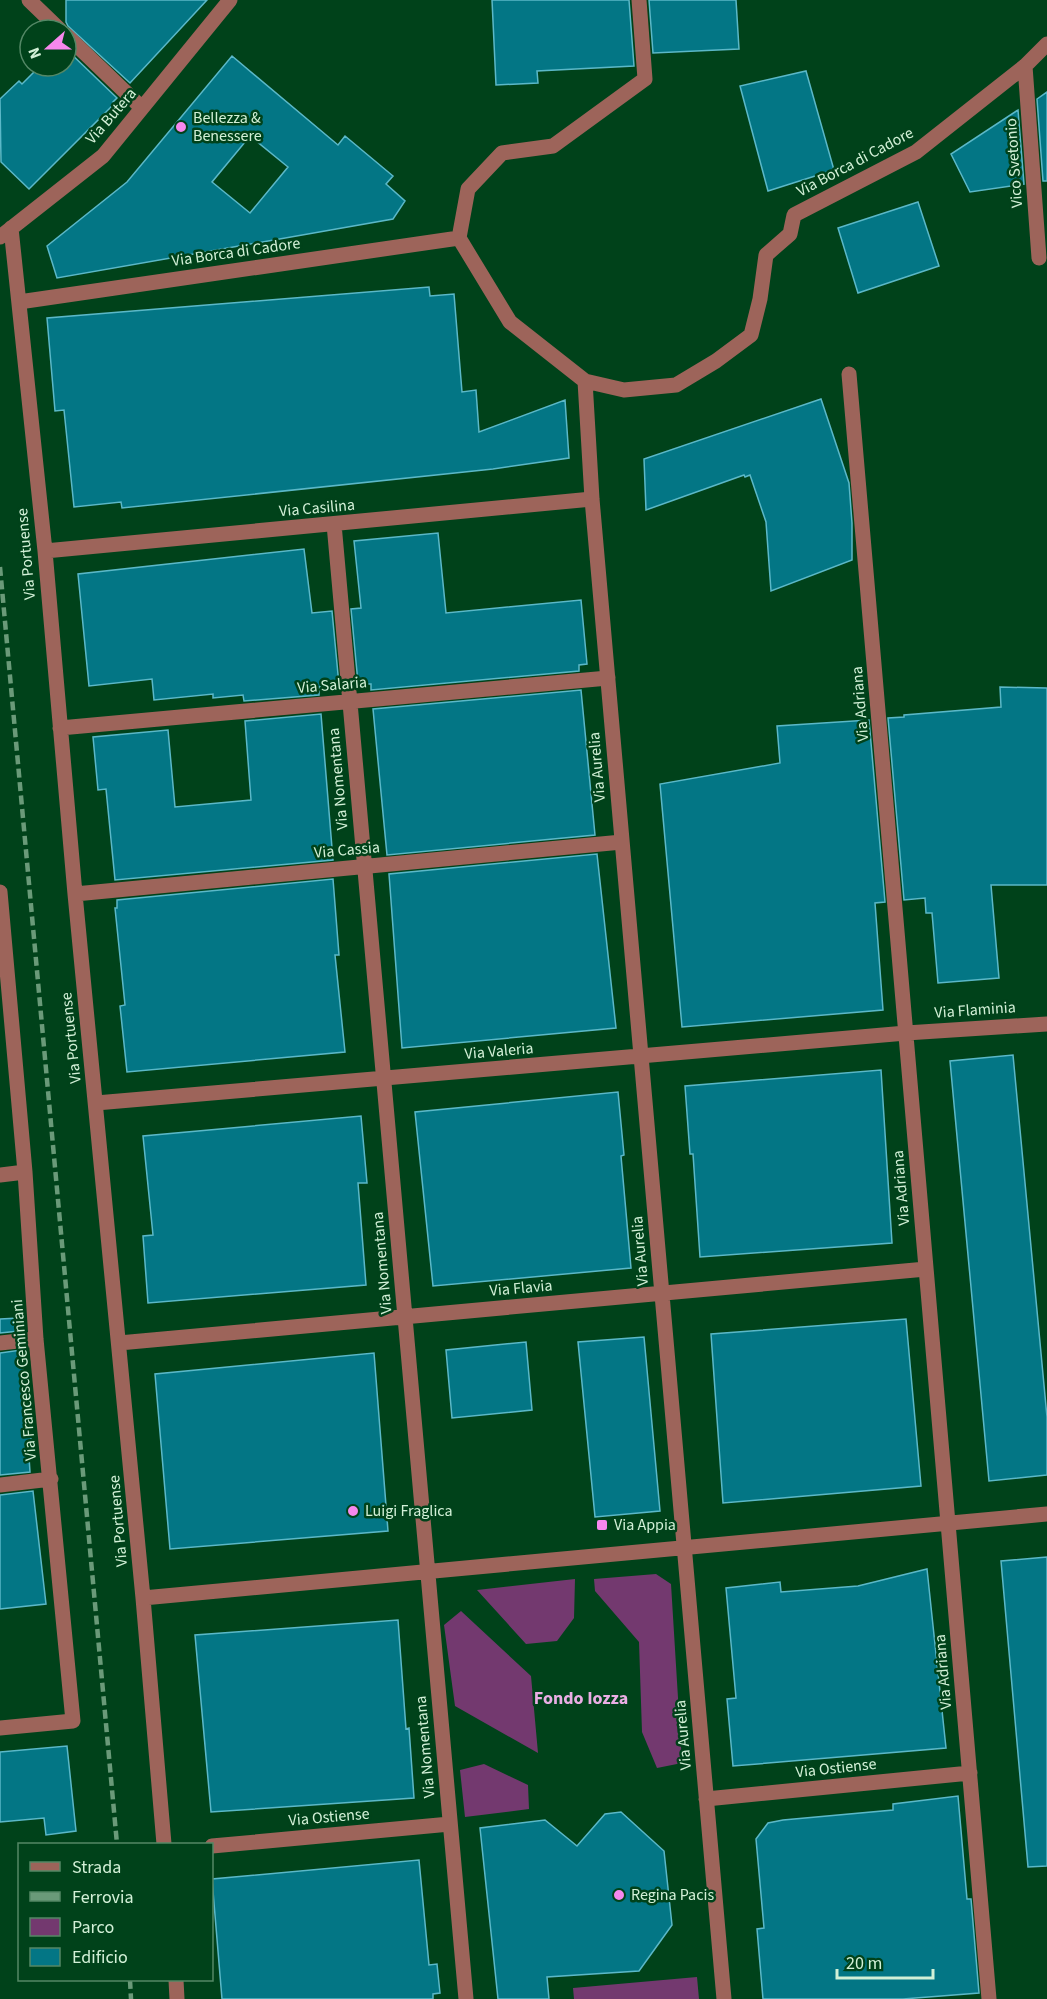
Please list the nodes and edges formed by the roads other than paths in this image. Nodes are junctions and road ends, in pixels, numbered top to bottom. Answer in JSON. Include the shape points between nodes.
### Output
{"nodes":[{"id":1,"x":29,"y":0,"type":"edge"},
{"id":2,"x":230,"y":0,"type":"edge"},
{"id":3,"x":639,"y":0,"type":"edge"},
{"id":4,"x":48,"y":18,"type":"edge"},
{"id":5,"x":1047,"y":44,"type":"edge"},
{"id":6,"x":78,"y":47,"type":"edge"},
{"id":7,"x":1025,"y":66,"type":"junction"},
{"id":8,"x":142,"y":108,"type":"junction"},
{"id":9,"x":6,"y":232,"type":"edge"},
{"id":10,"x":459,"y":238,"type":"junction"},
{"id":11,"x":1039,"y":258,"type":"dead end"},
{"id":12,"x":19,"y":302,"type":"junction"},
{"id":13,"x":849,"y":374,"type":"dead end"},
{"id":14,"x":585,"y":381,"type":"junction"},
{"id":15,"x":592,"y":500,"type":"junction"},
{"id":16,"x":334,"y":524,"type":"junction"},
{"id":17,"x":45,"y":551,"type":"junction"},
{"id":18,"x":608,"y":678,"type":"junction"},
{"id":19,"x":350,"y":701,"type":"junction"},
{"id":20,"x":60,"y":728,"type":"junction"},
{"id":21,"x":622,"y":842,"type":"junction"},
{"id":22,"x":364,"y":866,"type":"junction"},
{"id":23,"x":0,"y":892,"type":"edge"},
{"id":24,"x":75,"y":894,"type":"junction"},
{"id":25,"x":1047,"y":1024,"type":"edge"},
{"id":26,"x":906,"y":1033,"type":"junction"},
{"id":27,"x":641,"y":1056,"type":"junction"},
{"id":28,"x":383,"y":1079,"type":"junction"},
{"id":29,"x":96,"y":1103,"type":"junction"},
{"id":30,"x":25,"y":1172,"type":"junction"},
{"id":31,"x":0,"y":1175,"type":"edge"},
{"id":32,"x":926,"y":1269,"type":"junction"},
{"id":33,"x":662,"y":1293,"type":"junction"},
{"id":34,"x":404,"y":1317,"type":"junction"},
{"id":35,"x":36,"y":1339,"type":"junction"},
{"id":36,"x":0,"y":1343,"type":"edge"},
{"id":37,"x":119,"y":1343,"type":"junction"},
{"id":38,"x":51,"y":1479,"type":"junction"},
{"id":39,"x":0,"y":1485,"type":"edge"},
{"id":40,"x":1047,"y":1514,"type":"edge"},
{"id":41,"x":948,"y":1523,"type":"junction"},
{"id":42,"x":684,"y":1548,"type":"junction"},
{"id":43,"x":427,"y":1571,"type":"junction"},
{"id":44,"x":143,"y":1598,"type":"junction"},
{"id":45,"x":0,"y":1728,"type":"edge"},
{"id":46,"x":970,"y":1773,"type":"junction"},
{"id":47,"x":706,"y":1799,"type":"junction"},
{"id":48,"x":450,"y":1824,"type":"junction"},
{"id":49,"x":164,"y":1843,"type":"edge"},
{"id":50,"x":213,"y":1846,"type":"edge"},
{"id":51,"x":176,"y":1981,"type":"edge"},
{"id":52,"x":177,"y":1999,"type":"edge"},
{"id":53,"x":466,"y":1999,"type":"edge"},
{"id":54,"x":724,"y":1999,"type":"edge"},
{"id":55,"x":989,"y":1999,"type":"edge"}],
"edges":[{"from":1,"to":4,"type":"street"},
{"from":2,"to":8,"type":"street","name":"Via Butera"},
{"from":3,"to":10,"type":"street","via":[[645,79],[553,146],[502,153],[468,189]]},
{"from":5,"to":7,"type":"street","name":"Via Borca di Cadore"},
{"from":6,"to":8,"type":"street"},
{"from":7,"to":11,"type":"street","name":"Vico Svetonio"},
{"from":7,"to":14,"type":"street","name":"Via Borca di Cadore","via":[[916,152],[794,215],[790,234],[766,255],[751,335],[716,361],[676,385],[624,390]]},
{"from":8,"to":9,"type":"street","name":"Via Butera","via":[[102,156]]},
{"from":9,"to":12,"type":"street","name":"Via Portuense"},
{"from":10,"to":12,"type":"street","name":"Via Borca di Cadore"},
{"from":10,"to":14,"type":"street","name":"Via Borca di Cadore","via":[[510,322]]},
{"from":12,"to":17,"type":"street","name":"Via Portuense"},
{"from":13,"to":26,"type":"street","name":"Via Adriana"},
{"from":14,"to":15,"type":"street","name":"Via Aurelia"},
{"from":15,"to":16,"type":"street","name":"Via Casilina"},
{"from":15,"to":18,"type":"street","name":"Via Aurelia"},
{"from":16,"to":17,"type":"street","name":"Via Casilina"},
{"from":16,"to":19,"type":"street","name":"Via Nomentana"},
{"from":17,"to":20,"type":"street","name":"Via Portuense"},
{"from":18,"to":19,"type":"street","name":"Via Salaria"},
{"from":18,"to":21,"type":"street","name":"Via Aurelia"},
{"from":19,"to":20,"type":"street","name":"Via Salaria"},
{"from":19,"to":22,"type":"street","name":"Via Nomentana"},
{"from":20,"to":24,"type":"street","name":"Via Portuense"},
{"from":21,"to":22,"type":"street","name":"Via Cassia"},
{"from":21,"to":27,"type":"street","name":"Via Aurelia"},
{"from":22,"to":24,"type":"street","name":"Via Cassia"},
{"from":22,"to":28,"type":"street","name":"Via Nomentana"},
{"from":23,"to":30,"type":"street","name":"Via Francesco Geminiani"},
{"from":24,"to":29,"type":"street","name":"Via Portuense"},
{"from":25,"to":26,"type":"street","name":"Via Flaminia"},
{"from":26,"to":27,"type":"street","name":"Via Valeria"},
{"from":26,"to":32,"type":"street","name":"Via Adriana"},
{"from":27,"to":28,"type":"street","name":"Via Valeria"},
{"from":27,"to":33,"type":"street","name":"Via Aurelia"},
{"from":28,"to":29,"type":"street","name":"Via Valeria"},
{"from":28,"to":34,"type":"street","name":"Via Nomentana"},
{"from":29,"to":37,"type":"street","name":"Via Portuense"},
{"from":30,"to":31,"type":"street"},
{"from":30,"to":35,"type":"street","name":"Via Francesco Geminiani"},
{"from":32,"to":33,"type":"street","name":"Via Flavia"},
{"from":32,"to":41,"type":"street","name":"Via Adriana"},
{"from":33,"to":34,"type":"street","name":"Via Flavia"},
{"from":33,"to":42,"type":"street","name":"Via Aurelia"},
{"from":34,"to":37,"type":"street","name":"Via Flavia"},
{"from":34,"to":43,"type":"street","name":"Via Nomentana"},
{"from":35,"to":36,"type":"street"},
{"from":35,"to":38,"type":"street","name":"Via Francesco Geminiani"},
{"from":37,"to":44,"type":"street","name":"Via Portuense"},
{"from":38,"to":39,"type":"street"},
{"from":38,"to":45,"type":"street","name":"Via Francesco Geminiani","via":[[73,1721]]},
{"from":40,"to":41,"type":"street"},
{"from":41,"to":42,"type":"street"},
{"from":41,"to":46,"type":"street","name":"Via Adriana"},
{"from":42,"to":43,"type":"street"},
{"from":42,"to":47,"type":"street","name":"Via Aurelia"},
{"from":43,"to":44,"type":"street"},
{"from":43,"to":48,"type":"street","name":"Via Nomentana"},
{"from":44,"to":49,"type":"street","name":"Via Portuense"},
{"from":46,"to":47,"type":"street","name":"Via Ostiense"},
{"from":46,"to":55,"type":"street","name":"Via Adriana"},
{"from":47,"to":54,"type":"street","name":"Via Aurelia"},
{"from":48,"to":50,"type":"street","name":"Via Ostiense"},
{"from":48,"to":53,"type":"street","name":"Via Nomentana"},
{"from":51,"to":52,"type":"street"}]}
